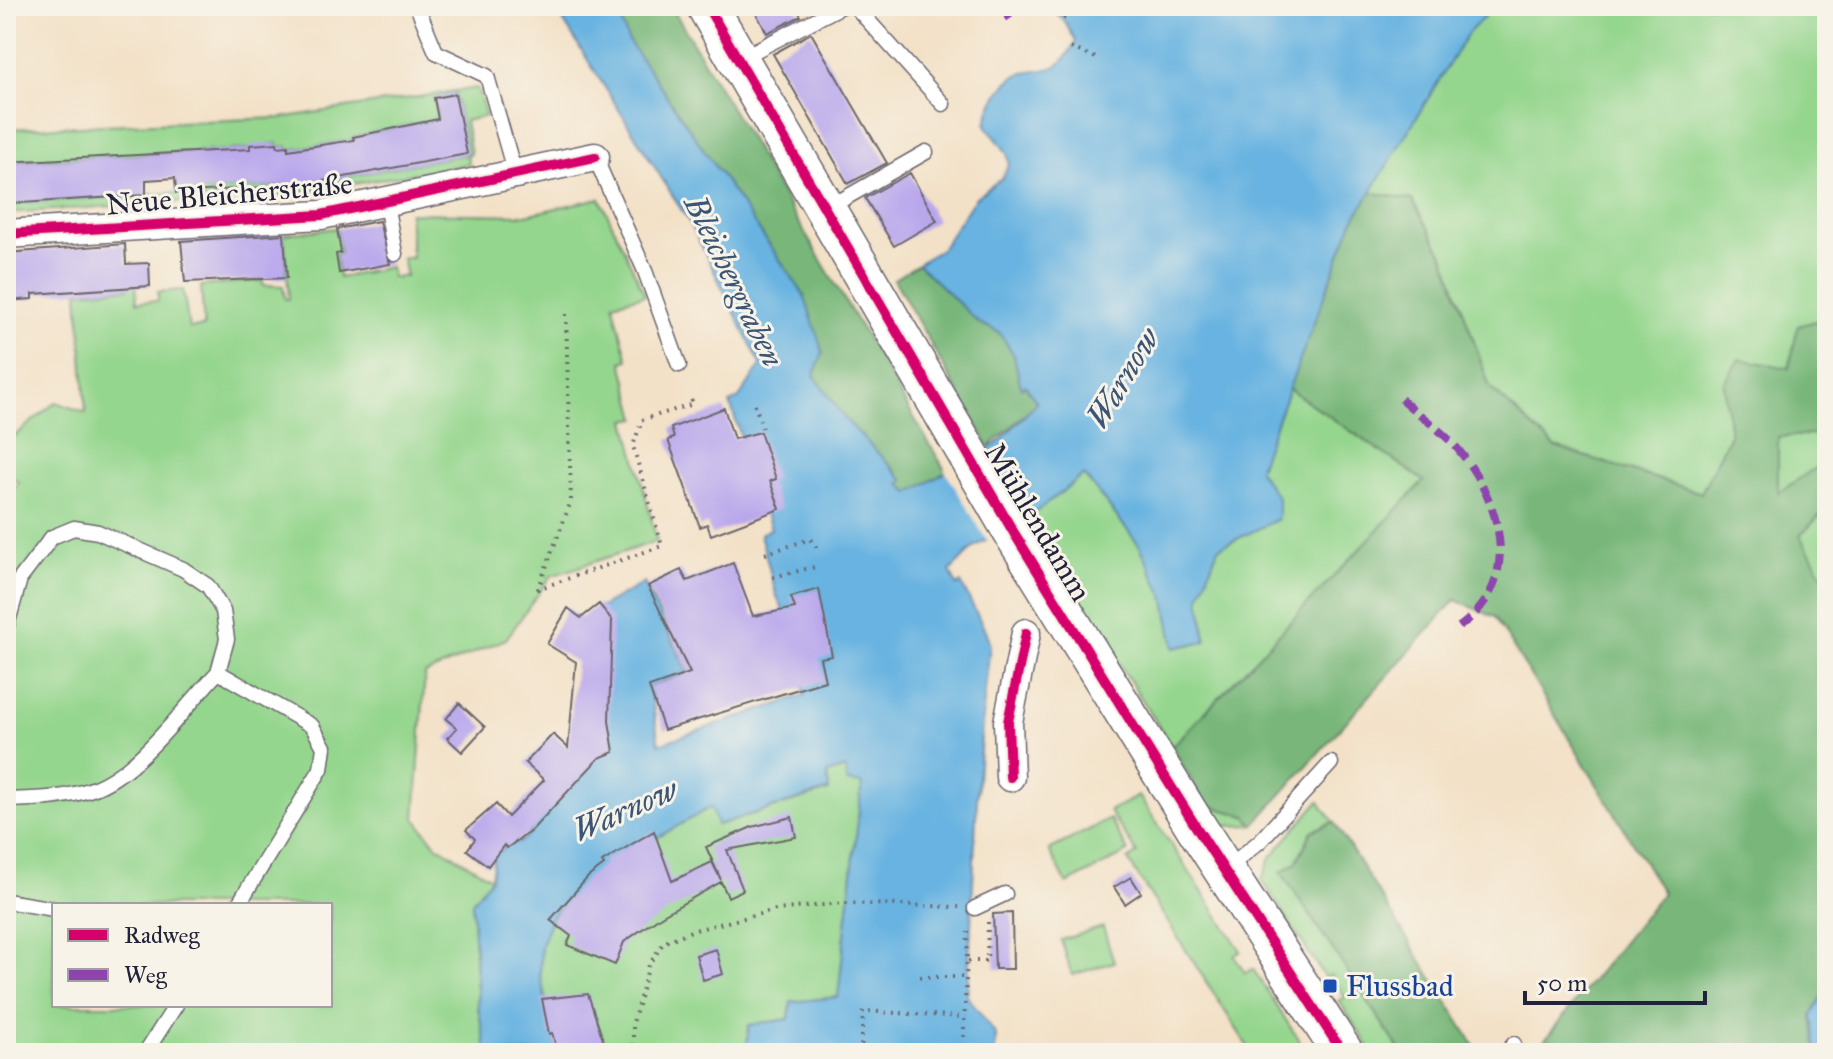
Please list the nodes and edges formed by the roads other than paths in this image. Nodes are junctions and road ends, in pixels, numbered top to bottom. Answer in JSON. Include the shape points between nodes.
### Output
{"nodes":[{"id":1,"x":417,"y":6,"type":"edge"},
{"id":2,"x":707,"y":6,"type":"edge"},
{"id":3,"x":842,"y":6,"type":"edge"},
{"id":4,"x":855,"y":6,"type":"edge"},
{"id":5,"x":738,"y":59,"type":"junction"},
{"id":6,"x":943,"y":104,"type":"dead end"},
{"id":7,"x":926,"y":152,"type":"dead end"},
{"id":8,"x":595,"y":157,"type":"joint"},
{"id":9,"x":515,"y":174,"type":"junction"},
{"id":10,"x":386,"y":203,"type":"junction"},
{"id":11,"x":826,"y":209,"type":"junction"},
{"id":12,"x":6,"y":234,"type":"edge"},
{"id":13,"x":395,"y":254,"type":"dead end"},
{"id":14,"x":679,"y":365,"type":"dead end"},
{"id":15,"x":1046,"y":621,"type":"junction"},
{"id":16,"x":6,"y":629,"type":"edge"},
{"id":17,"x":218,"y":672,"type":"junction"},
{"id":18,"x":1331,"y":763,"type":"dead end"},
{"id":19,"x":1010,"y":777,"type":"dead end"},
{"id":20,"x":6,"y":800,"type":"edge"},
{"id":21,"x":1224,"y":871,"type":"junction"},
{"id":22,"x":1005,"y":894,"type":"dead end"},
{"id":23,"x":6,"y":901,"type":"edge"},
{"id":24,"x":239,"y":903,"type":"edge"},
{"id":25,"x":982,"y":905,"type":"road end"},
{"id":26,"x":52,"y":909,"type":"edge"},
{"id":27,"x":175,"y":1007,"type":"edge"},
{"id":28,"x":145,"y":1053,"type":"edge"},
{"id":29,"x":1343,"y":1053,"type":"edge"}],
"edges":[{"from":1,"to":9,"type":"lane","via":[[436,52],[487,76]]},
{"from":2,"to":5,"type":"main road","name":"Mühlendamm"},
{"from":3,"to":5,"type":"lane"},
{"from":4,"to":6,"type":"lane"},
{"from":5,"to":11,"type":"main road","name":"Mühlendamm"},
{"from":7,"to":11,"type":"lane"},
{"from":8,"to":9,"type":"street","name":"Neue Bleicherstraße"},
{"from":8,"to":14,"type":"lane"},
{"from":9,"to":10,"type":"street","name":"Neue Bleicherstraße"},
{"from":10,"to":12,"type":"street","name":"Neue Bleicherstraße","via":[[321,215]]},
{"from":10,"to":13,"type":"lane"},
{"from":11,"to":15,"type":"main road","name":"Mühlendamm","via":[[1014,533]]},
{"from":15,"to":19,"type":"street","via":[[1008,722]]},
{"from":15,"to":21,"type":"main road","name":"Mühlendamm"},
{"from":16,"to":17,"type":"lane","via":[[20,579],[52,537],[74,528],[98,532],[183,569],[208,586],[223,611],[227,639]]},
{"from":17,"to":20,"type":"lane","via":[[127,770],[93,789]]},
{"from":17,"to":24,"type":"lane","via":[[312,726],[324,747],[321,769]]},
{"from":18,"to":21,"type":"lane","via":[[1260,841]]},
{"from":21,"to":29,"type":"main road","name":"Mühlendamm"},
{"from":22,"to":25,"type":"lane"},
{"from":23,"to":26,"type":"lane"},
{"from":27,"to":28,"type":"lane"}]}
